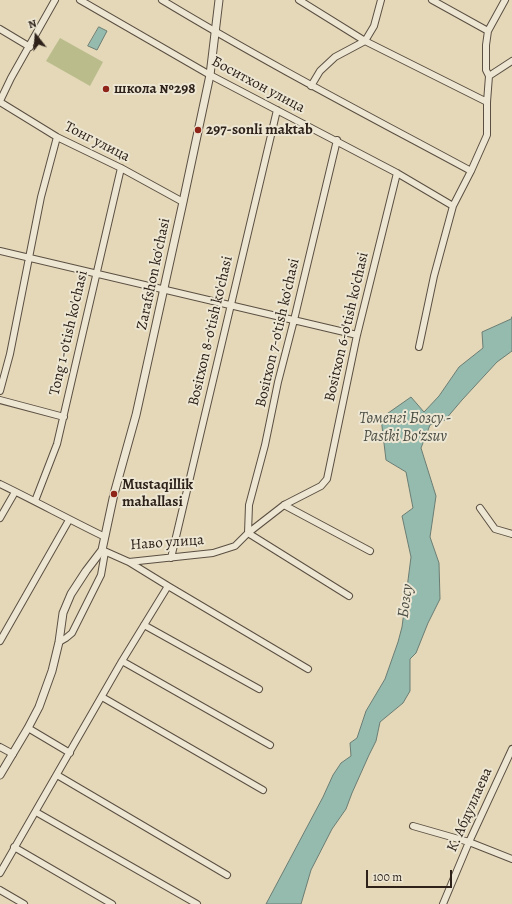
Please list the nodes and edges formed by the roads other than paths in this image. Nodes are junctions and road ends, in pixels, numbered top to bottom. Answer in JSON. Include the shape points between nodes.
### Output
{"nodes":[{"id":1,"x":55,"y":0,"type":"edge"},
{"id":2,"x":80,"y":0,"type":"edge"},
{"id":3,"x":162,"y":0,"type":"edge"},
{"id":4,"x":220,"y":0,"type":"edge"},
{"id":5,"x":299,"y":0,"type":"edge"},
{"id":6,"x":381,"y":0,"type":"edge"},
{"id":7,"x":432,"y":0,"type":"edge"},
{"id":8,"x":505,"y":0,"type":"edge"},
{"id":9,"x":0,"y":29,"type":"edge"},
{"id":10,"x":488,"y":31,"type":"junction"},
{"id":11,"x":216,"y":33,"type":"junction"},
{"id":12,"x":365,"y":41,"type":"junction"},
{"id":13,"x":30,"y":46,"type":"junction"},
{"id":14,"x":512,"y":60,"type":"edge"},
{"id":15,"x":210,"y":75,"type":"junction"},
{"id":16,"x":489,"y":76,"type":"junction"},
{"id":17,"x":311,"y":86,"type":"junction"},
{"id":18,"x":0,"y":102,"type":"edge"},
{"id":19,"x":487,"y":102,"type":"junction"},
{"id":20,"x":276,"y":110,"type":"junction"},
{"id":21,"x":57,"y":137,"type":"junction"},
{"id":22,"x":336,"y":140,"type":"junction"},
{"id":23,"x":121,"y":168,"type":"junction"},
{"id":24,"x":472,"y":171,"type":"junction"},
{"id":25,"x":397,"y":173,"type":"junction"},
{"id":26,"x":183,"y":202,"type":"junction"},
{"id":27,"x":453,"y":206,"type":"junction"},
{"id":28,"x":0,"y":250,"type":"edge"},
{"id":29,"x":28,"y":258,"type":"junction"},
{"id":30,"x":96,"y":273,"type":"junction"},
{"id":31,"x":164,"y":289,"type":"junction"},
{"id":32,"x":231,"y":306,"type":"junction"},
{"id":33,"x":294,"y":320,"type":"junction"},
{"id":34,"x":357,"y":335,"type":"junction"},
{"id":35,"x":420,"y":347,"type":"dead end"},
{"id":36,"x":0,"y":391,"type":"edge"},
{"id":37,"x":0,"y":400,"type":"edge"},
{"id":38,"x":64,"y":417,"type":"junction"},
{"id":39,"x":0,"y":484,"type":"edge"},
{"id":40,"x":321,"y":486,"type":"joint"},
{"id":41,"x":16,"y":492,"type":"junction"},
{"id":42,"x":35,"y":501,"type":"junction"},
{"id":43,"x":284,"y":505,"type":"junction"},
{"id":44,"x":480,"y":508,"type":"dead end"},
{"id":45,"x":0,"y":518,"type":"edge"},
{"id":46,"x":69,"y":520,"type":"junction"},
{"id":47,"x":248,"y":533,"type":"junction"},
{"id":48,"x":512,"y":534,"type":"edge"},
{"id":49,"x":105,"y":537,"type":"junction"},
{"id":50,"x":103,"y":551,"type":"junction"},
{"id":51,"x":370,"y":551,"type":"dead end"},
{"id":52,"x":171,"y":558,"type":"junction"},
{"id":53,"x":129,"y":562,"type":"junction"},
{"id":54,"x":168,"y":586,"type":"junction"},
{"id":55,"x":350,"y":596,"type":"dead end"},
{"id":56,"x":144,"y":625,"type":"junction"},
{"id":57,"x":0,"y":641,"type":"edge"},
{"id":58,"x":59,"y":642,"type":"junction"},
{"id":59,"x":122,"y":661,"type":"junction"},
{"id":60,"x":308,"y":669,"type":"dead end"},
{"id":61,"x":259,"y":689,"type":"dead end"},
{"id":62,"x":102,"y":697,"type":"junction"},
{"id":63,"x":28,"y":728,"type":"junction"},
{"id":64,"x":270,"y":745,"type":"dead end"},
{"id":65,"x":0,"y":747,"type":"edge"},
{"id":66,"x":512,"y":749,"type":"edge"},
{"id":67,"x":70,"y":753,"type":"junction"},
{"id":68,"x":13,"y":754,"type":"junction"},
{"id":69,"x":0,"y":775,"type":"edge"},
{"id":70,"x":57,"y":776,"type":"junction"},
{"id":71,"x":263,"y":790,"type":"dead end"},
{"id":72,"x":36,"y":812,"type":"junction"},
{"id":73,"x":413,"y":826,"type":"dead end"},
{"id":74,"x":469,"y":842,"type":"junction"},
{"id":75,"x":14,"y":847,"type":"junction"},
{"id":76,"x":512,"y":859,"type":"edge"},
{"id":77,"x":0,"y":873,"type":"edge"},
{"id":78,"x":227,"y":876,"type":"dead end"},
{"id":79,"x":0,"y":890,"type":"edge"},
{"id":80,"x":24,"y":904,"type":"edge"},
{"id":81,"x":112,"y":904,"type":"edge"},
{"id":82,"x":197,"y":904,"type":"edge"},
{"id":83,"x":444,"y":904,"type":"edge"}],
"edges":[{"from":1,"to":13,"type":"street"},
{"from":2,"to":15,"type":"street","name":"Боситхон улица"},
{"from":3,"to":11,"type":"street","name":"Боситхон улица"},
{"from":4,"to":11,"type":"street","name":"Zarafshon ko'chasi"},
{"from":5,"to":12,"type":"street"},
{"from":6,"to":12,"type":"street","via":[[374,26]]},
{"from":7,"to":10,"type":"street"},
{"from":8,"to":10,"type":"street"},
{"from":9,"to":13,"type":"street"},
{"from":10,"to":16,"type":"street","via":[[486,70]]},
{"from":11,"to":15,"type":"street","name":"Zarafshon ko'chasi"},
{"from":11,"to":17,"type":"street","name":"Боситхон улица"},
{"from":12,"to":17,"type":"street","via":[[335,57],[320,71]]},
{"from":12,"to":19,"type":"street"},
{"from":13,"to":18,"type":"street"},
{"from":14,"to":16,"type":"street"},
{"from":15,"to":20,"type":"street","name":"Боситхон улица"},
{"from":15,"to":26,"type":"street","name":"Zarafshon ko'chasi"},
{"from":16,"to":19,"type":"street"},
{"from":17,"to":24,"type":"street","name":"Боситхон улица"},
{"from":18,"to":21,"type":"street","name":"Тонг улица"},
{"from":19,"to":24,"type":"street","via":[[487,135]]},
{"from":20,"to":22,"type":"street","name":"Боситхон улица"},
{"from":20,"to":32,"type":"street","name":"Bositxon 8-o'tish ko'chasi"},
{"from":21,"to":23,"type":"street","name":"Тонг улица"},
{"from":21,"to":29,"type":"street"},
{"from":22,"to":25,"type":"street","name":"Боситхон улица"},
{"from":22,"to":33,"type":"street","name":"Bositxon 7-o'tish ko'chasi"},
{"from":23,"to":26,"type":"street","name":"Тонг улица"},
{"from":23,"to":30,"type":"street","name":"Tong 1-o'tish ko'chasi"},
{"from":24,"to":27,"type":"street"},
{"from":25,"to":27,"type":"street","name":"Боситхон улица"},
{"from":25,"to":34,"type":"street","name":"Bositxon 6-o'tish ko'chasi"},
{"from":26,"to":31,"type":"street","name":"Zarafshon ko'chasi"},
{"from":27,"to":35,"type":"street","via":[[434,276]]},
{"from":28,"to":29,"type":"street"},
{"from":29,"to":30,"type":"street"},
{"from":29,"to":36,"type":"street","via":[[10,354]]},
{"from":30,"to":31,"type":"street"},
{"from":30,"to":38,"type":"street","name":"Tong 1-o'tish ko'chasi"},
{"from":31,"to":32,"type":"street"},
{"from":31,"to":49,"type":"street","name":"Zarafshon ko'chasi"},
{"from":32,"to":33,"type":"street"},
{"from":32,"to":52,"type":"street","name":"Bositxon 8-o'tish ko'chasi"},
{"from":33,"to":34,"type":"street"},
{"from":33,"to":47,"type":"street","name":"Bositxon 7-o'tish ko'chasi","via":[[249,505]]},
{"from":34,"to":40,"type":"street","name":"Bositxon 6-o'tish ko'chasi","via":[[327,479]]},
{"from":37,"to":38,"type":"street"},
{"from":38,"to":42,"type":"street","name":"Tong 1-o'tish ko'chasi","via":[[57,444]]},
{"from":39,"to":41,"type":"street"},
{"from":40,"to":43,"type":"street","name":"Наво улица"},
{"from":41,"to":42,"type":"street"},
{"from":41,"to":45,"type":"street"},
{"from":42,"to":46,"type":"street"},
{"from":43,"to":47,"type":"street","name":"Наво улица"},
{"from":43,"to":51,"type":"street"},
{"from":44,"to":48,"type":"street","via":[[495,529]]},
{"from":46,"to":49,"type":"street"},
{"from":46,"to":57,"type":"street"},
{"from":47,"to":52,"type":"street","name":"Наво улица","via":[[235,546],[213,553]]},
{"from":47,"to":55,"type":"street"},
{"from":49,"to":50,"type":"street","name":"Zarafshon ko'chasi"},
{"from":50,"to":53,"type":"street","name":"Наво улица"},
{"from":50,"to":58,"type":"street","via":[[71,594],[63,613]]},
{"from":50,"to":58,"type":"street","via":[[101,575],[72,633]]},
{"from":52,"to":53,"type":"street","name":"Наво улица"},
{"from":53,"to":54,"type":"street"},
{"from":54,"to":56,"type":"street"},
{"from":54,"to":60,"type":"street"},
{"from":56,"to":59,"type":"street"},
{"from":56,"to":61,"type":"street"},
{"from":58,"to":63,"type":"street","via":[[52,671]]},
{"from":59,"to":62,"type":"street"},
{"from":59,"to":64,"type":"street"},
{"from":62,"to":67,"type":"street"},
{"from":62,"to":71,"type":"street"},
{"from":63,"to":67,"type":"street"},
{"from":63,"to":68,"type":"street"},
{"from":65,"to":68,"type":"street"},
{"from":66,"to":74,"type":"street","name":"К. Абдуллаева"},
{"from":67,"to":70,"type":"street"},
{"from":68,"to":69,"type":"street"},
{"from":70,"to":72,"type":"street"},
{"from":70,"to":78,"type":"street"},
{"from":72,"to":75,"type":"street"},
{"from":72,"to":82,"type":"street"},
{"from":73,"to":74,"type":"street"},
{"from":74,"to":76,"type":"street"},
{"from":74,"to":83,"type":"street","name":"К. Абдуллаева"},
{"from":75,"to":77,"type":"street"},
{"from":75,"to":81,"type":"street"},
{"from":79,"to":80,"type":"street"}]}
